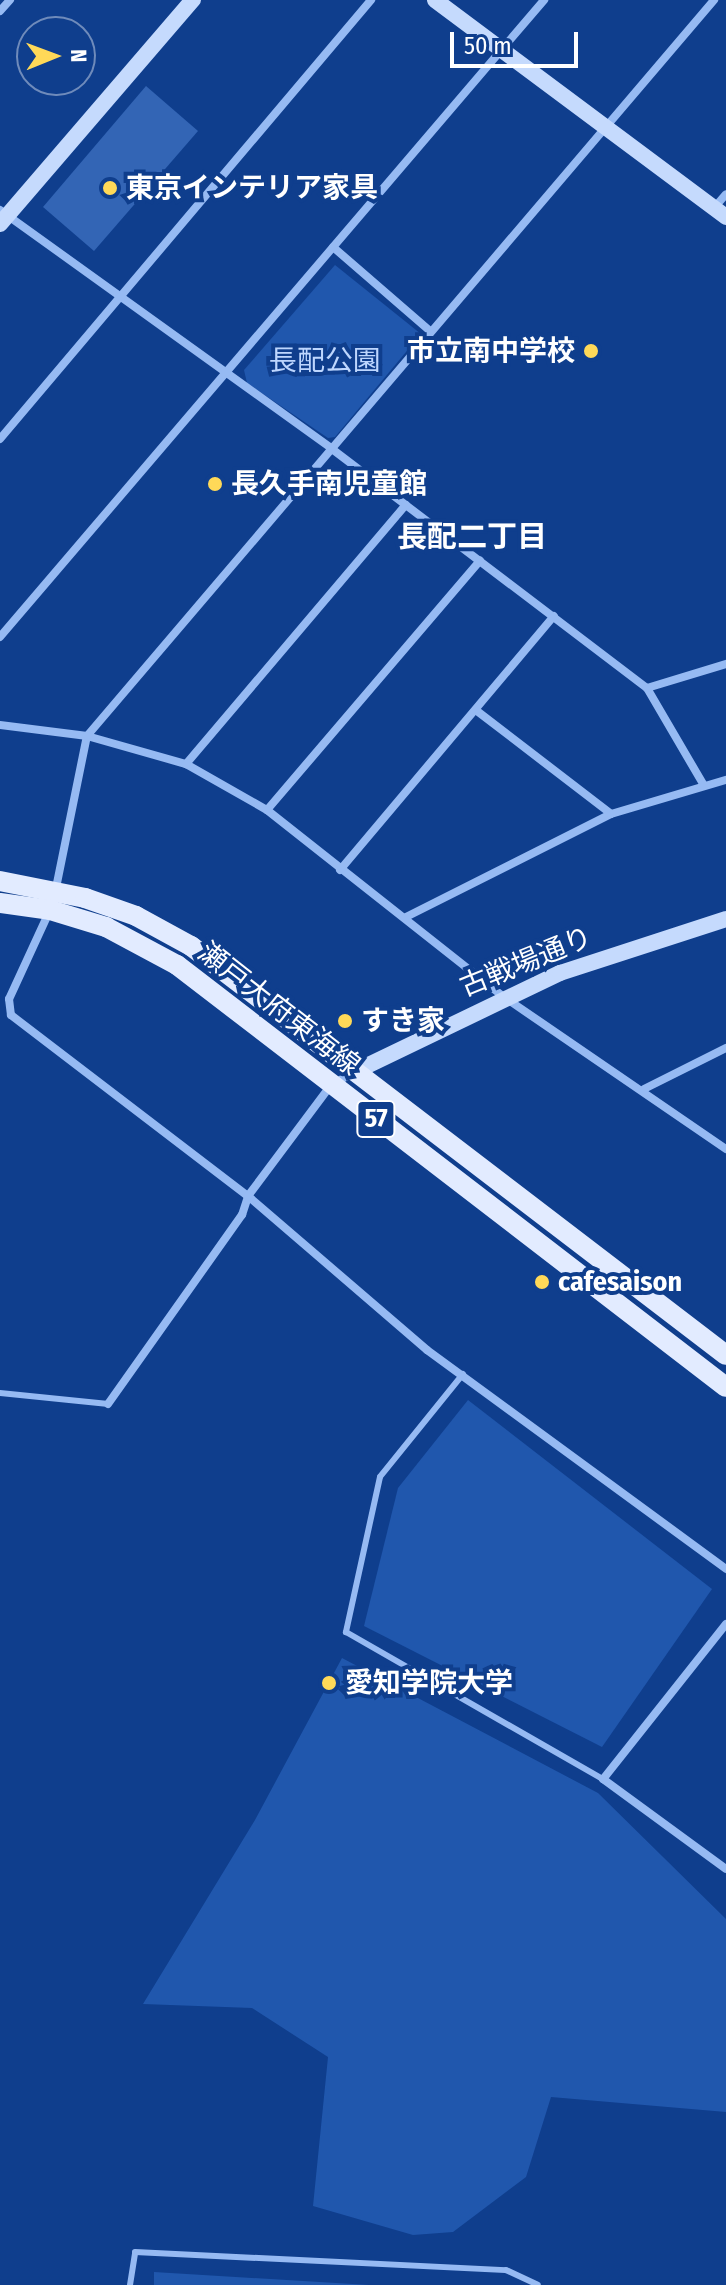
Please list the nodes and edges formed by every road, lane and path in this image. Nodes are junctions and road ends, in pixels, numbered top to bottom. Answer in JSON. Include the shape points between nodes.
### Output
{"nodes":[{"id":1,"x":10,"y":0,"type":"edge"},
{"id":2,"x":193,"y":0,"type":"edge"},
{"id":3,"x":371,"y":0,"type":"edge"},
{"id":4,"x":435,"y":0,"type":"edge"},
{"id":5,"x":544,"y":0,"type":"edge"},
{"id":6,"x":714,"y":0,"type":"edge"},
{"id":7,"x":0,"y":11,"type":"edge"},
{"id":8,"x":503,"y":48,"type":"junction"},
{"id":9,"x":608,"y":125,"type":"junction"},
{"id":10,"x":726,"y":194,"type":"edge"},
{"id":11,"x":720,"y":213,"type":"edge"},
{"id":12,"x":3,"y":216,"type":"edge"},
{"id":13,"x":333,"y":247,"type":"junction"},
{"id":14,"x":121,"y":298,"type":"junction"},
{"id":15,"x":430,"y":331,"type":"junction"},
{"id":16,"x":225,"y":372,"type":"junction"},
{"id":17,"x":0,"y":439,"type":"edge"},
{"id":18,"x":332,"y":449,"type":"junction"},
{"id":19,"x":406,"y":505,"type":"junction"},
{"id":20,"x":480,"y":561,"type":"junction"},
{"id":21,"x":554,"y":616,"type":"junction"},
{"id":22,"x":0,"y":637,"type":"edge"},
{"id":23,"x":726,"y":664,"type":"edge"},
{"id":24,"x":647,"y":688,"type":"junction"},
{"id":25,"x":477,"y":711,"type":"junction"},
{"id":26,"x":0,"y":725,"type":"edge"},
{"id":27,"x":87,"y":736,"type":"junction"},
{"id":28,"x":186,"y":764,"type":"junction"},
{"id":29,"x":726,"y":780,"type":"edge"},
{"id":30,"x":703,"y":784,"type":"junction"},
{"id":31,"x":267,"y":810,"type":"junction"},
{"id":32,"x":611,"y":814,"type":"junction"},
{"id":33,"x":340,"y":870,"type":"junction"},
{"id":34,"x":0,"y":881,"type":"edge"},
{"id":35,"x":56,"y":888,"type":"junction"},
{"id":36,"x":0,"y":903,"type":"edge"},
{"id":37,"x":50,"y":910,"type":"junction"},
{"id":38,"x":406,"y":917,"type":"junction"},
{"id":39,"x":726,"y":919,"type":"edge"},
{"id":40,"x":504,"y":997,"type":"junction"},
{"id":41,"x":726,"y":1048,"type":"edge"},
{"id":42,"x":354,"y":1072,"type":"junction"},
{"id":43,"x":331,"y":1085,"type":"junction"},
{"id":44,"x":644,"y":1089,"type":"junction"},
{"id":45,"x":726,"y":1149,"type":"edge"},
{"id":46,"x":248,"y":1196,"type":"junction"},
{"id":47,"x":726,"y":1355,"type":"edge"},
{"id":48,"x":463,"y":1374,"type":"junction"},
{"id":49,"x":726,"y":1387,"type":"edge"},
{"id":50,"x":0,"y":1393,"type":"edge"},
{"id":51,"x":108,"y":1404,"type":"joint"},
{"id":52,"x":726,"y":1569,"type":"edge"},
{"id":53,"x":726,"y":1624,"type":"edge"},
{"id":54,"x":603,"y":1779,"type":"junction"},
{"id":55,"x":726,"y":1869,"type":"edge"},
{"id":56,"x":130,"y":2285,"type":"edge"},
{"id":57,"x":538,"y":2285,"type":"edge"}],
"edges":[{"from":1,"to":7,"type":"street"},
{"from":2,"to":12,"type":"street"},
{"from":3,"to":14,"type":"street"},
{"from":4,"to":8,"type":"street"},
{"from":5,"to":8,"type":"street"},
{"from":6,"to":9,"type":"street"},
{"from":8,"to":9,"type":"street"},
{"from":8,"to":13,"type":"street"},
{"from":9,"to":11,"type":"street"},
{"from":9,"to":15,"type":"street"},
{"from":10,"to":11,"type":"street"},
{"from":12,"to":14,"type":"street"},
{"from":13,"to":15,"type":"street"},
{"from":13,"to":16,"type":"street"},
{"from":14,"to":16,"type":"street"},
{"from":14,"to":17,"type":"street"},
{"from":15,"to":18,"type":"street"},
{"from":16,"to":18,"type":"street"},
{"from":16,"to":22,"type":"street"},
{"from":18,"to":19,"type":"street"},
{"from":18,"to":27,"type":"street"},
{"from":19,"to":20,"type":"street"},
{"from":19,"to":28,"type":"street"},
{"from":20,"to":21,"type":"street"},
{"from":20,"to":31,"type":"street"},
{"from":21,"to":24,"type":"street"},
{"from":21,"to":25,"type":"street"},
{"from":23,"to":24,"type":"street"},
{"from":24,"to":30,"type":"street"},
{"from":25,"to":32,"type":"street"},
{"from":25,"to":33,"type":"street"},
{"from":26,"to":27,"type":"street"},
{"from":27,"to":28,"type":"street"},
{"from":27,"to":35,"type":"street"},
{"from":28,"to":31,"type":"street"},
{"from":29,"to":30,"type":"street"},
{"from":30,"to":32,"type":"street"},
{"from":31,"to":33,"type":"street"},
{"from":32,"to":38,"type":"street"},
{"from":33,"to":38,"type":"street"},
{"from":34,"to":35,"type":"main road","name":"瀬戸大府東海線","number":"57"},
{"from":35,"to":42,"type":"main road","name":"瀬戸大府東海線","number":"57","via":[[136,916],[191,946]]},
{"from":36,"to":37,"type":"main road","name":"瀬戸大府東海線","number":"57"},
{"from":37,"to":43,"type":"main road","name":"瀬戸大府東海線","number":"57","via":[[106,927],[154,951]]},
{"from":37,"to":46,"type":"street","via":[[9,999],[11,1015]]},
{"from":38,"to":40,"type":"street"},
{"from":39,"to":40,"type":"street","name":"古戦場通り","via":[[560,973]]},
{"from":40,"to":42,"type":"street","name":"古戦場通り"},
{"from":40,"to":44,"type":"street"},
{"from":41,"to":44,"type":"street"},
{"from":42,"to":43,"type":"street"},
{"from":42,"to":47,"type":"main road","name":"瀬戸大府東海線","number":"57"},
{"from":43,"to":46,"type":"street"},
{"from":43,"to":49,"type":"main road","name":"瀬戸大府東海線","number":"57"},
{"from":44,"to":45,"type":"street"},
{"from":46,"to":48,"type":"street","via":[[427,1350]]},
{"from":46,"to":51,"type":"street","via":[[242,1215]]},
{"from":48,"to":52,"type":"street"},
{"from":48,"to":54,"type":"lane","via":[[380,1477],[346,1632]]},
{"from":50,"to":51,"type":"lane"},
{"from":53,"to":54,"type":"street"},
{"from":54,"to":55,"type":"street"},
{"from":56,"to":57,"type":"lane","via":[[135,2252],[506,2270]]}]}
